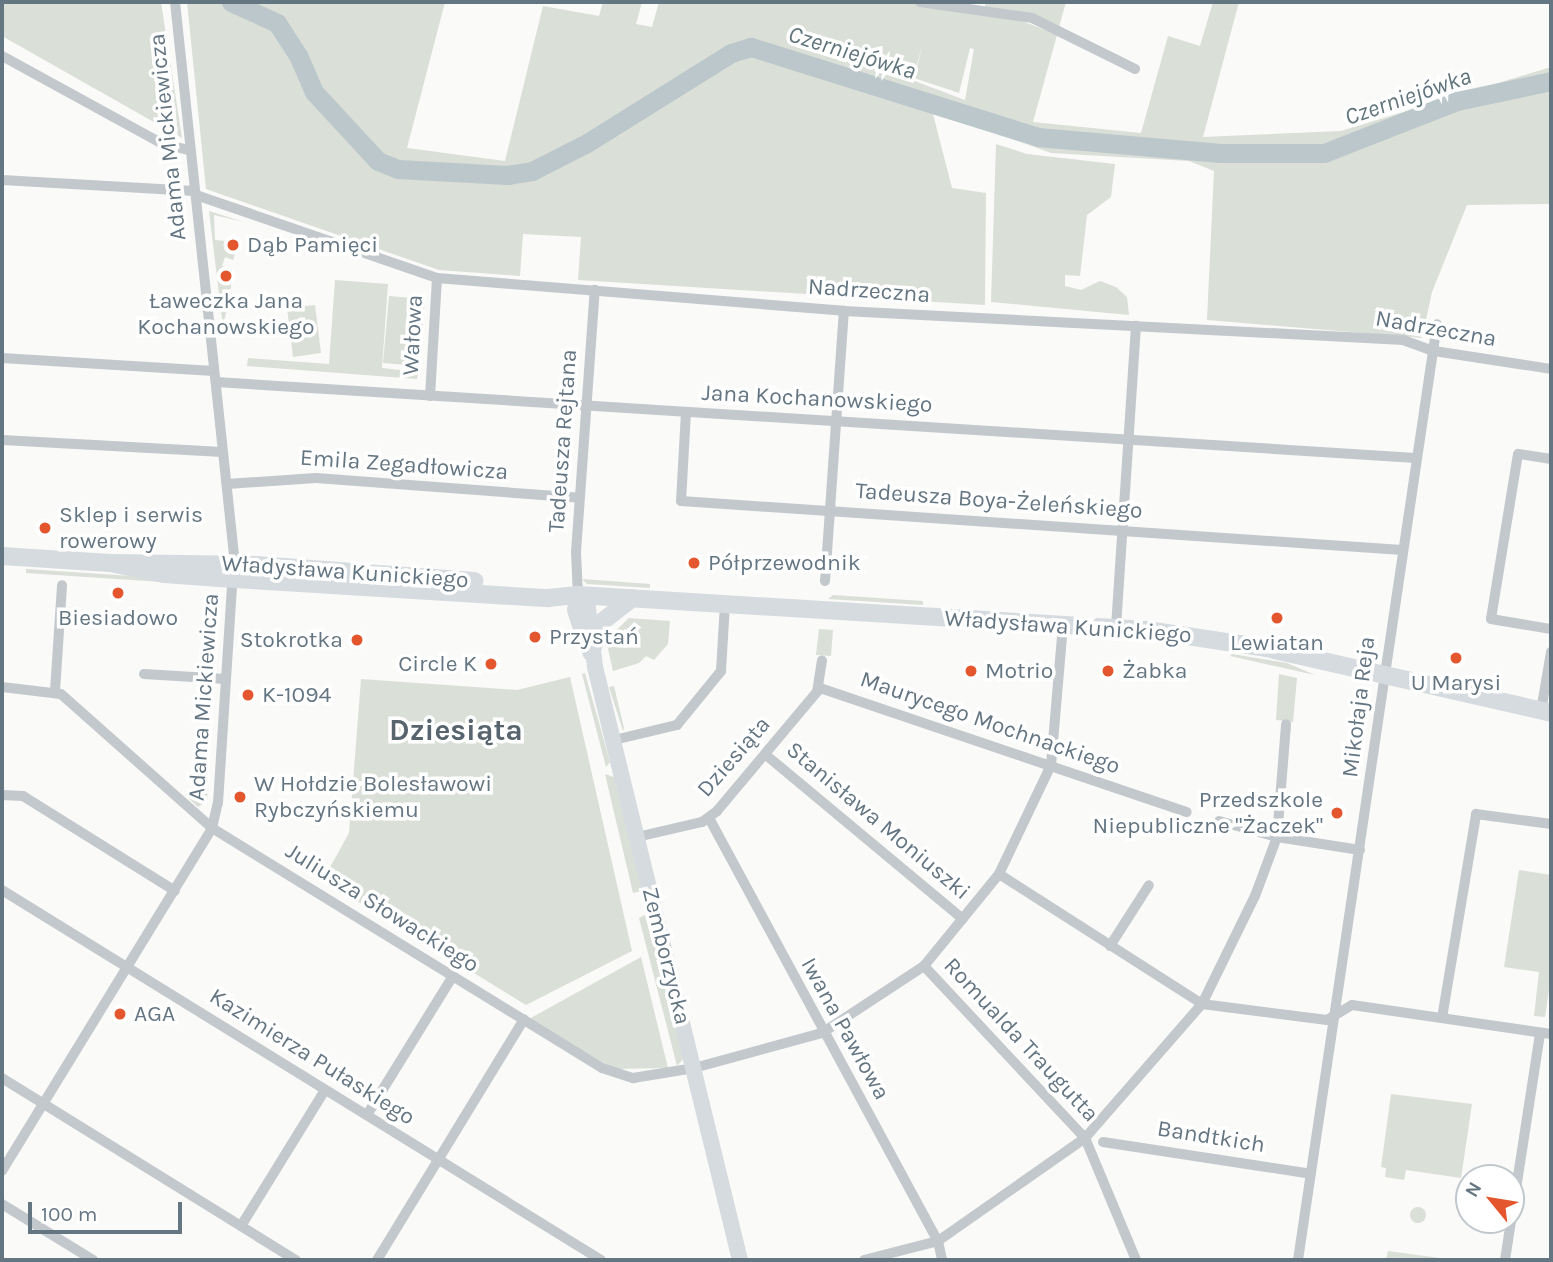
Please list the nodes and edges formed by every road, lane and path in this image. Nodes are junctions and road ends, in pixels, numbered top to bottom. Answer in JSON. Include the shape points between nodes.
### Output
{"nodes":[{"id":1,"x":920,"y":2,"type":"edge"},
{"id":2,"x":175,"y":5,"type":"edge"},
{"id":3,"x":2,"y":56,"type":"edge"},
{"id":4,"x":1135,"y":69,"type":"dead end"},
{"id":5,"x":191,"y":150,"type":"junction"},
{"id":6,"x":2,"y":180,"type":"edge"},
{"id":7,"x":195,"y":193,"type":"junction"},
{"id":8,"x":437,"y":278,"type":"junction"},
{"id":9,"x":595,"y":290,"type":"junction"},
{"id":10,"x":844,"y":311,"type":"junction"},
{"id":11,"x":1437,"y":324,"type":"dead end"},
{"id":12,"x":1136,"y":326,"type":"junction"},
{"id":13,"x":1434,"y":351,"type":"junction"},
{"id":14,"x":2,"y":358,"type":"edge"},
{"id":15,"x":1551,"y":369,"type":"edge"},
{"id":16,"x":215,"y":376,"type":"junction"},
{"id":17,"x":430,"y":396,"type":"junction"},
{"id":18,"x":587,"y":405,"type":"junction"},
{"id":19,"x":686,"y":412,"type":"junction"},
{"id":20,"x":836,"y":422,"type":"junction"},
{"id":21,"x":1129,"y":439,"type":"junction"},
{"id":22,"x":2,"y":440,"type":"edge"},
{"id":23,"x":223,"y":452,"type":"junction"},
{"id":24,"x":1416,"y":458,"type":"junction"},
{"id":25,"x":1551,"y":459,"type":"edge"},
{"id":26,"x":227,"y":484,"type":"junction"},
{"id":27,"x":579,"y":498,"type":"junction"},
{"id":28,"x":830,"y":509,"type":"junction"},
{"id":29,"x":1122,"y":530,"type":"junction"},
{"id":30,"x":1402,"y":550,"type":"junction"},
{"id":31,"x":2,"y":556,"type":"edge"},
{"id":32,"x":234,"y":571,"type":"junction"},
{"id":33,"x":825,"y":581,"type":"dead end"},
{"id":34,"x":62,"y":585,"type":"dead end"},
{"id":35,"x":578,"y":595,"type":"junction"},
{"id":36,"x":632,"y":598,"type":"junction"},
{"id":37,"x":725,"y":604,"type":"junction"},
{"id":38,"x":1063,"y":625,"type":"junction"},
{"id":39,"x":1116,"y":628,"type":"junction"},
{"id":40,"x":1551,"y":629,"type":"edge"},
{"id":41,"x":591,"y":652,"type":"junction"},
{"id":42,"x":1551,"y":652,"type":"edge"},
{"id":43,"x":822,"y":660,"type":"dead end"},
{"id":44,"x":144,"y":674,"type":"dead end"},
{"id":45,"x":1387,"y":676,"type":"junction"},
{"id":46,"x":226,"y":679,"type":"junction"},
{"id":47,"x":2,"y":687,"type":"edge"},
{"id":48,"x":820,"y":688,"type":"junction"},
{"id":49,"x":55,"y":691,"type":"junction"},
{"id":50,"x":1546,"y":712,"type":"edge"},
{"id":51,"x":1286,"y":724,"type":"dead end"},
{"id":52,"x":614,"y":740,"type":"junction"},
{"id":53,"x":766,"y":755,"type":"junction"},
{"id":54,"x":1051,"y":765,"type":"junction"},
{"id":55,"x":2,"y":795,"type":"edge"},
{"id":56,"x":1187,"y":812,"type":"dead end"},
{"id":57,"x":709,"y":818,"type":"junction"},
{"id":58,"x":1219,"y":821,"type":"dead end"},
{"id":59,"x":1551,"y":824,"type":"edge"},
{"id":60,"x":212,"y":828,"type":"junction"},
{"id":61,"x":637,"y":837,"type":"junction"},
{"id":62,"x":1277,"y":837,"type":"junction"},
{"id":63,"x":1360,"y":850,"type":"junction"},
{"id":64,"x":999,"y":874,"type":"junction"},
{"id":65,"x":1149,"y":885,"type":"dead end"},
{"id":66,"x":2,"y":890,"type":"edge"},
{"id":67,"x":175,"y":891,"type":"junction"},
{"id":68,"x":963,"y":919,"type":"junction"},
{"id":69,"x":1111,"y":946,"type":"junction"},
{"id":70,"x":923,"y":966,"type":"junction"},
{"id":71,"x":127,"y":968,"type":"junction"},
{"id":72,"x":453,"y":976,"type":"junction"},
{"id":73,"x":1202,"y":1004,"type":"junction"},
{"id":74,"x":1338,"y":1010,"type":"junction"},
{"id":75,"x":1442,"y":1018,"type":"junction"},
{"id":76,"x":524,"y":1019,"type":"junction"},
{"id":77,"x":822,"y":1033,"type":"junction"},
{"id":78,"x":1546,"y":1034,"type":"edge"},
{"id":79,"x":694,"y":1068,"type":"junction"},
{"id":80,"x":2,"y":1078,"type":"edge"},
{"id":81,"x":325,"y":1090,"type":"junction"},
{"id":82,"x":43,"y":1104,"type":"junction"},
{"id":83,"x":367,"y":1115,"type":"junction"},
{"id":84,"x":1084,"y":1138,"type":"junction"},
{"id":85,"x":1103,"y":1142,"type":"dead end"},
{"id":86,"x":439,"y":1159,"type":"junction"},
{"id":87,"x":2,"y":1171,"type":"edge"},
{"id":88,"x":1311,"y":1174,"type":"junction"},
{"id":89,"x":2,"y":1204,"type":"edge"},
{"id":90,"x":241,"y":1226,"type":"junction"},
{"id":91,"x":938,"y":1241,"type":"junction"},
{"id":92,"x":93,"y":1260,"type":"edge"},
{"id":93,"x":296,"y":1260,"type":"edge"},
{"id":94,"x":377,"y":1260,"type":"edge"},
{"id":95,"x":601,"y":1260,"type":"edge"},
{"id":96,"x":740,"y":1260,"type":"edge"},
{"id":97,"x":864,"y":1260,"type":"edge"},
{"id":98,"x":943,"y":1260,"type":"edge"},
{"id":99,"x":1136,"y":1260,"type":"edge"},
{"id":100,"x":1298,"y":1260,"type":"edge"},
{"id":101,"x":1505,"y":1260,"type":"edge"}],
"edges":[{"from":1,"to":4,"type":"street","via":[[1032,18]]},
{"from":2,"to":5,"type":"street","name":"Adama Mickiewicza"},
{"from":3,"to":5,"type":"street","via":[[163,144]]},
{"from":5,"to":7,"type":"street","name":"Adama Mickiewicza"},
{"from":6,"to":7,"type":"street","name":"Nadrzeczna"},
{"from":7,"to":8,"type":"street","name":"Nadrzeczna"},
{"from":7,"to":16,"type":"street","name":"Adama Mickiewicza"},
{"from":8,"to":9,"type":"street","name":"Nadrzeczna"},
{"from":8,"to":17,"type":"street","name":"Wałowa"},
{"from":9,"to":10,"type":"street","name":"Nadrzeczna"},
{"from":9,"to":18,"type":"street","name":"Tadeusza Rejtana"},
{"from":10,"to":12,"type":"street","name":"Nadrzeczna"},
{"from":10,"to":20,"type":"street"},
{"from":11,"to":13,"type":"street","name":"Mikołaja Reja"},
{"from":12,"to":13,"type":"street","name":"Nadrzeczna","via":[[1404,340]]},
{"from":12,"to":21,"type":"street"},
{"from":13,"to":15,"type":"street","name":"Nadrzeczna"},
{"from":13,"to":24,"type":"street","name":"Mikołaja Reja"},
{"from":14,"to":16,"type":"street","name":"Jana Kochanowskiego"},
{"from":16,"to":17,"type":"street","name":"Jana Kochanowskiego"},
{"from":16,"to":23,"type":"street","name":"Adama Mickiewicza"},
{"from":17,"to":18,"type":"street","name":"Jana Kochanowskiego"},
{"from":18,"to":19,"type":"street","name":"Jana Kochanowskiego"},
{"from":18,"to":27,"type":"street","name":"Tadeusza Rejtana"},
{"from":19,"to":20,"type":"street","name":"Jana Kochanowskiego"},
{"from":19,"to":28,"type":"street","name":"Tadeusza Boya-Żeleńskiego","via":[[681,501]]},
{"from":20,"to":21,"type":"street","name":"Jana Kochanowskiego"},
{"from":20,"to":28,"type":"street"},
{"from":21,"to":24,"type":"street","name":"Jana Kochanowskiego"},
{"from":21,"to":29,"type":"street"},
{"from":22,"to":23,"type":"street"},
{"from":23,"to":26,"type":"street","name":"Adama Mickiewicza"},
{"from":24,"to":30,"type":"street","name":"Mikołaja Reja"},
{"from":25,"to":40,"type":"street","via":[[1518,454],[1491,619]]},
{"from":26,"to":27,"type":"street","name":"Emila Zegadłowicza","via":[[316,478]]},
{"from":26,"to":32,"type":"street","name":"Adama Mickiewicza"},
{"from":27,"to":35,"type":"street","name":"Tadeusza Rejtana"},
{"from":28,"to":29,"type":"street","name":"Tadeusza Boya-Żeleńskiego"},
{"from":28,"to":33,"type":"street"},
{"from":29,"to":30,"type":"street","name":"Tadeusza Boya-Żeleńskiego"},
{"from":29,"to":39,"type":"street"},
{"from":30,"to":45,"type":"street","name":"Mikołaja Reja"},
{"from":31,"to":32,"type":"main road","name":"Władysława Kunickiego","via":[[110,563],[164,574]]},
{"from":32,"to":35,"type":"main road","name":"Władysława Kunickiego","via":[[549,586]]},
{"from":32,"to":46,"type":"street","name":"Adama Mickiewicza"},
{"from":34,"to":49,"type":"street"},
{"from":35,"to":36,"type":"main road","name":"Władysława Kunickiego"},
{"from":35,"to":41,"type":"street","name":"Zemborzycka","via":[[588,608]]},
{"from":36,"to":37,"type":"main road","name":"Władysława Kunickiego"},
{"from":36,"to":41,"type":"main road","via":[[603,621]]},
{"from":37,"to":38,"type":"main road","name":"Władysława Kunickiego"},
{"from":37,"to":52,"type":"street","via":[[721,671],[677,725]]},
{"from":38,"to":39,"type":"main road","name":"Władysława Kunickiego"},
{"from":38,"to":54,"type":"street"},
{"from":39,"to":45,"type":"main road","name":"Władysława Kunickiego","via":[[1242,644]]},
{"from":41,"to":52,"type":"street","name":"Zemborzycka"},
{"from":42,"to":50,"type":"street"},
{"from":43,"to":48,"type":"street"},
{"from":44,"to":46,"type":"street"},
{"from":45,"to":50,"type":"main road","name":"Władysława Kunickiego"},
{"from":45,"to":63,"type":"street","name":"Mikołaja Reja"},
{"from":46,"to":60,"type":"street","name":"Adama Mickiewicza","via":[[218,803]]},
{"from":47,"to":49,"type":"street"},
{"from":48,"to":53,"type":"street","name":"Dziesiąta"},
{"from":48,"to":54,"type":"street","name":"Maurycego Mochnackiego"},
{"from":49,"to":60,"type":"street","name":"Juliusza Słowackiego"},
{"from":51,"to":62,"type":"street"},
{"from":52,"to":61,"type":"street","name":"Zemborzycka"},
{"from":53,"to":57,"type":"street","name":"Dziesiąta"},
{"from":53,"to":68,"type":"street","name":"Stanisława Moniuszki"},
{"from":54,"to":56,"type":"street","name":"Maurycego Mochnackiego"},
{"from":54,"to":64,"type":"street","name":"Juliusza Słowackiego"},
{"from":55,"to":67,"type":"street","via":[[23,796]]},
{"from":57,"to":61,"type":"street","name":"Dziesiąta"},
{"from":57,"to":77,"type":"street","name":"Iwana Pawłowa"},
{"from":58,"to":62,"type":"street"},
{"from":59,"to":75,"type":"street","via":[[1476,814]]},
{"from":60,"to":67,"type":"street","name":"Adama Mickiewicza"},
{"from":60,"to":72,"type":"street","name":"Juliusza Słowackiego"},
{"from":61,"to":79,"type":"street","name":"Zemborzycka"},
{"from":62,"to":63,"type":"street"},
{"from":62,"to":73,"type":"street","via":[[1255,896]]},
{"from":63,"to":74,"type":"street","name":"Mikołaja Reja"},
{"from":64,"to":68,"type":"street","name":"Juliusza Słowackiego"},
{"from":64,"to":69,"type":"street"},
{"from":65,"to":69,"type":"street"},
{"from":66,"to":71,"type":"street","name":"Kazimierza Pułaskiego"},
{"from":67,"to":71,"type":"street","name":"Adama Mickiewicza"},
{"from":68,"to":70,"type":"street","name":"Juliusza Słowackiego"},
{"from":69,"to":73,"type":"street"},
{"from":70,"to":77,"type":"street","name":"Juliusza Słowackiego"},
{"from":70,"to":84,"type":"street","name":"Romualda Traugutta"},
{"from":71,"to":81,"type":"street","name":"Kazimierza Pułaskiego"},
{"from":71,"to":82,"type":"street","name":"Adama Mickiewicza"},
{"from":72,"to":76,"type":"street","name":"Juliusza Słowackiego"},
{"from":72,"to":83,"type":"street"},
{"from":73,"to":74,"type":"street","via":[[1327,1020]]},
{"from":73,"to":84,"type":"street"},
{"from":74,"to":75,"type":"street","via":[[1352,1005]]},
{"from":74,"to":88,"type":"street","name":"Mikołaja Reja"},
{"from":75,"to":78,"type":"street"},
{"from":76,"to":79,"type":"street","name":"Juliusza Słowackiego","via":[[614,1074],[633,1078]]},
{"from":76,"to":86,"type":"street"},
{"from":77,"to":79,"type":"street","name":"Juliusza Słowackiego"},
{"from":77,"to":91,"type":"street","name":"Iwana Pawłowa"},
{"from":78,"to":101,"type":"street"},
{"from":79,"to":96,"type":"street","name":"Zemborzycka"},
{"from":80,"to":82,"type":"street"},
{"from":81,"to":83,"type":"street","name":"Kazimierza Pułaskiego"},
{"from":81,"to":90,"type":"street"},
{"from":82,"to":87,"type":"street","name":"Adama Mickiewicza"},
{"from":82,"to":90,"type":"street"},
{"from":83,"to":86,"type":"street","name":"Kazimierza Pułaskiego"},
{"from":84,"to":91,"type":"street"},
{"from":84,"to":99,"type":"street","name":"Romualda Traugutta"},
{"from":85,"to":88,"type":"street","name":"Bandtkich"},
{"from":86,"to":94,"type":"street"},
{"from":86,"to":95,"type":"street","name":"Kazimierza Pułaskiego"},
{"from":88,"to":100,"type":"street","name":"Mikołaja Reja"},
{"from":89,"to":92,"type":"street"},
{"from":90,"to":93,"type":"street"},
{"from":91,"to":97,"type":"street"},
{"from":91,"to":98,"type":"street","name":"Iwana Pawłowa"}]}
